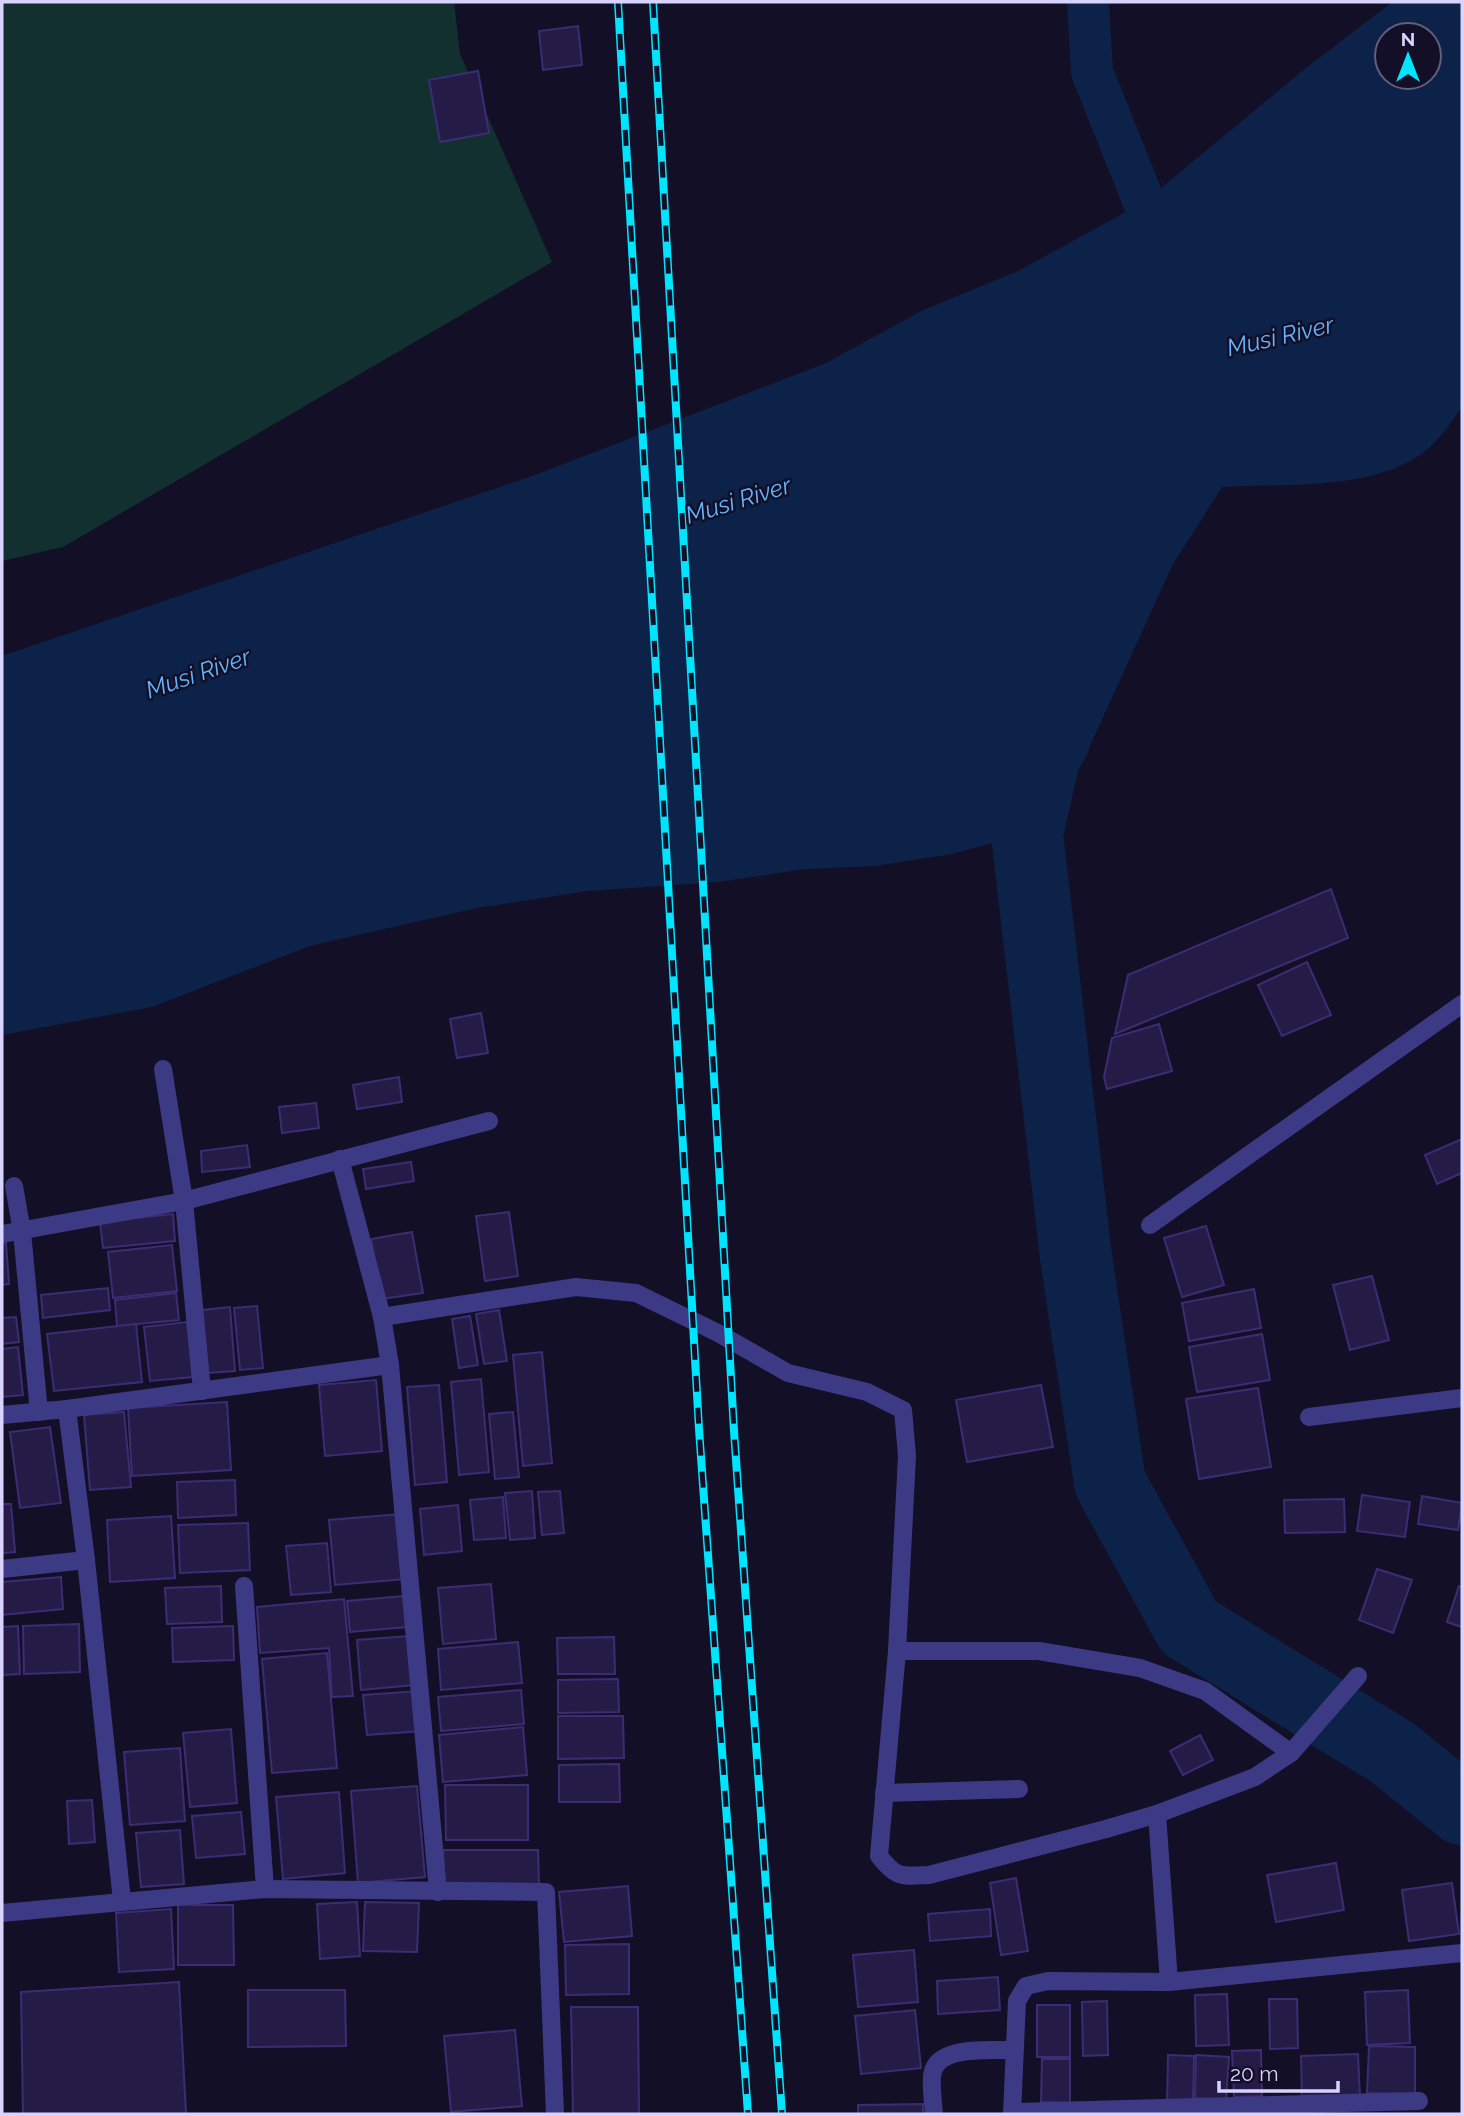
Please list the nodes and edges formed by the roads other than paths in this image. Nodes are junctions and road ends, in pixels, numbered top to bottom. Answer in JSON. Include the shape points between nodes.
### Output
{"nodes":[{"id":1,"x":1462,"y":1004,"type":"edge"},
{"id":2,"x":163,"y":1069,"type":"dead end"},
{"id":3,"x":489,"y":1121,"type":"dead end"},
{"id":4,"x":340,"y":1159,"type":"junction"},
{"id":5,"x":15,"y":1186,"type":"dead end"},
{"id":6,"x":184,"y":1201,"type":"junction"},
{"id":7,"x":1150,"y":1225,"type":"dead end"},
{"id":8,"x":22,"y":1232,"type":"junction"},
{"id":9,"x":2,"y":1234,"type":"edge"},
{"id":10,"x":382,"y":1317,"type":"junction"},
{"id":11,"x":390,"y":1365,"type":"junction"},
{"id":12,"x":202,"y":1391,"type":"junction"},
{"id":13,"x":1462,"y":1398,"type":"edge"},
{"id":14,"x":67,"y":1409,"type":"junction"},
{"id":15,"x":39,"y":1412,"type":"junction"},
{"id":16,"x":2,"y":1415,"type":"edge"},
{"id":17,"x":1309,"y":1418,"type":"dead end"},
{"id":18,"x":86,"y":1560,"type":"junction"},
{"id":19,"x":2,"y":1569,"type":"edge"},
{"id":20,"x":244,"y":1586,"type":"dead end"},
{"id":21,"x":897,"y":1651,"type":"junction"},
{"id":22,"x":1358,"y":1676,"type":"dead end"},
{"id":23,"x":1291,"y":1753,"type":"junction"},
{"id":24,"x":1019,"y":1788,"type":"dead end"},
{"id":25,"x":884,"y":1793,"type":"junction"},
{"id":26,"x":1157,"y":1814,"type":"junction"},
{"id":27,"x":265,"y":1889,"type":"junction"},
{"id":28,"x":438,"y":1892,"type":"junction"},
{"id":29,"x":122,"y":1901,"type":"junction"},
{"id":30,"x":2,"y":1913,"type":"edge"},
{"id":31,"x":1462,"y":1953,"type":"edge"},
{"id":32,"x":1169,"y":1982,"type":"junction"},
{"id":33,"x":1014,"y":2050,"type":"junction"},
{"id":34,"x":1419,"y":2101,"type":"dead end"},
{"id":35,"x":1012,"y":2113,"type":"edge"},
{"id":36,"x":555,"y":2114,"type":"edge"},
{"id":37,"x":934,"y":2114,"type":"edge"}],
"edges":[{"from":1,"to":7,"type":"street"},
{"from":2,"to":6,"type":"street"},
{"from":3,"to":4,"type":"street"},
{"from":4,"to":6,"type":"street"},
{"from":4,"to":10,"type":"street"},
{"from":5,"to":8,"type":"street"},
{"from":6,"to":8,"type":"street"},
{"from":6,"to":12,"type":"street"},
{"from":8,"to":9,"type":"street"},
{"from":8,"to":15,"type":"street"},
{"from":10,"to":11,"type":"street"},
{"from":10,"to":21,"type":"street","via":[[576,1287],[636,1293],[788,1373],[867,1392],[903,1410],[907,1455]]},
{"from":11,"to":12,"type":"street"},
{"from":11,"to":28,"type":"street"},
{"from":12,"to":14,"type":"street"},
{"from":13,"to":17,"type":"street"},
{"from":14,"to":15,"type":"street"},
{"from":14,"to":18,"type":"street"},
{"from":15,"to":16,"type":"street"},
{"from":18,"to":19,"type":"street"},
{"from":18,"to":29,"type":"street"},
{"from":20,"to":27,"type":"street"},
{"from":21,"to":23,"type":"street","via":[[1039,1651],[1140,1668],[1205,1691]]},
{"from":21,"to":25,"type":"street"},
{"from":22,"to":23,"type":"street"},
{"from":23,"to":26,"type":"street","via":[[1255,1777]]},
{"from":24,"to":25,"type":"street"},
{"from":25,"to":26,"type":"street","via":[[878,1856],[900,1876],[929,1875]]},
{"from":26,"to":32,"type":"street"},
{"from":27,"to":28,"type":"street"},
{"from":27,"to":29,"type":"street"},
{"from":28,"to":36,"type":"street","via":[[546,1892]]},
{"from":29,"to":30,"type":"street"},
{"from":31,"to":32,"type":"street"},
{"from":32,"to":33,"type":"street","via":[[1048,1981],[1026,1986],[1017,2001]]},
{"from":33,"to":35,"type":"street"},
{"from":33,"to":37,"type":"street","via":[[950,2053],[939,2060],[932,2073]]},
{"from":34,"to":35,"type":"street"}]}
